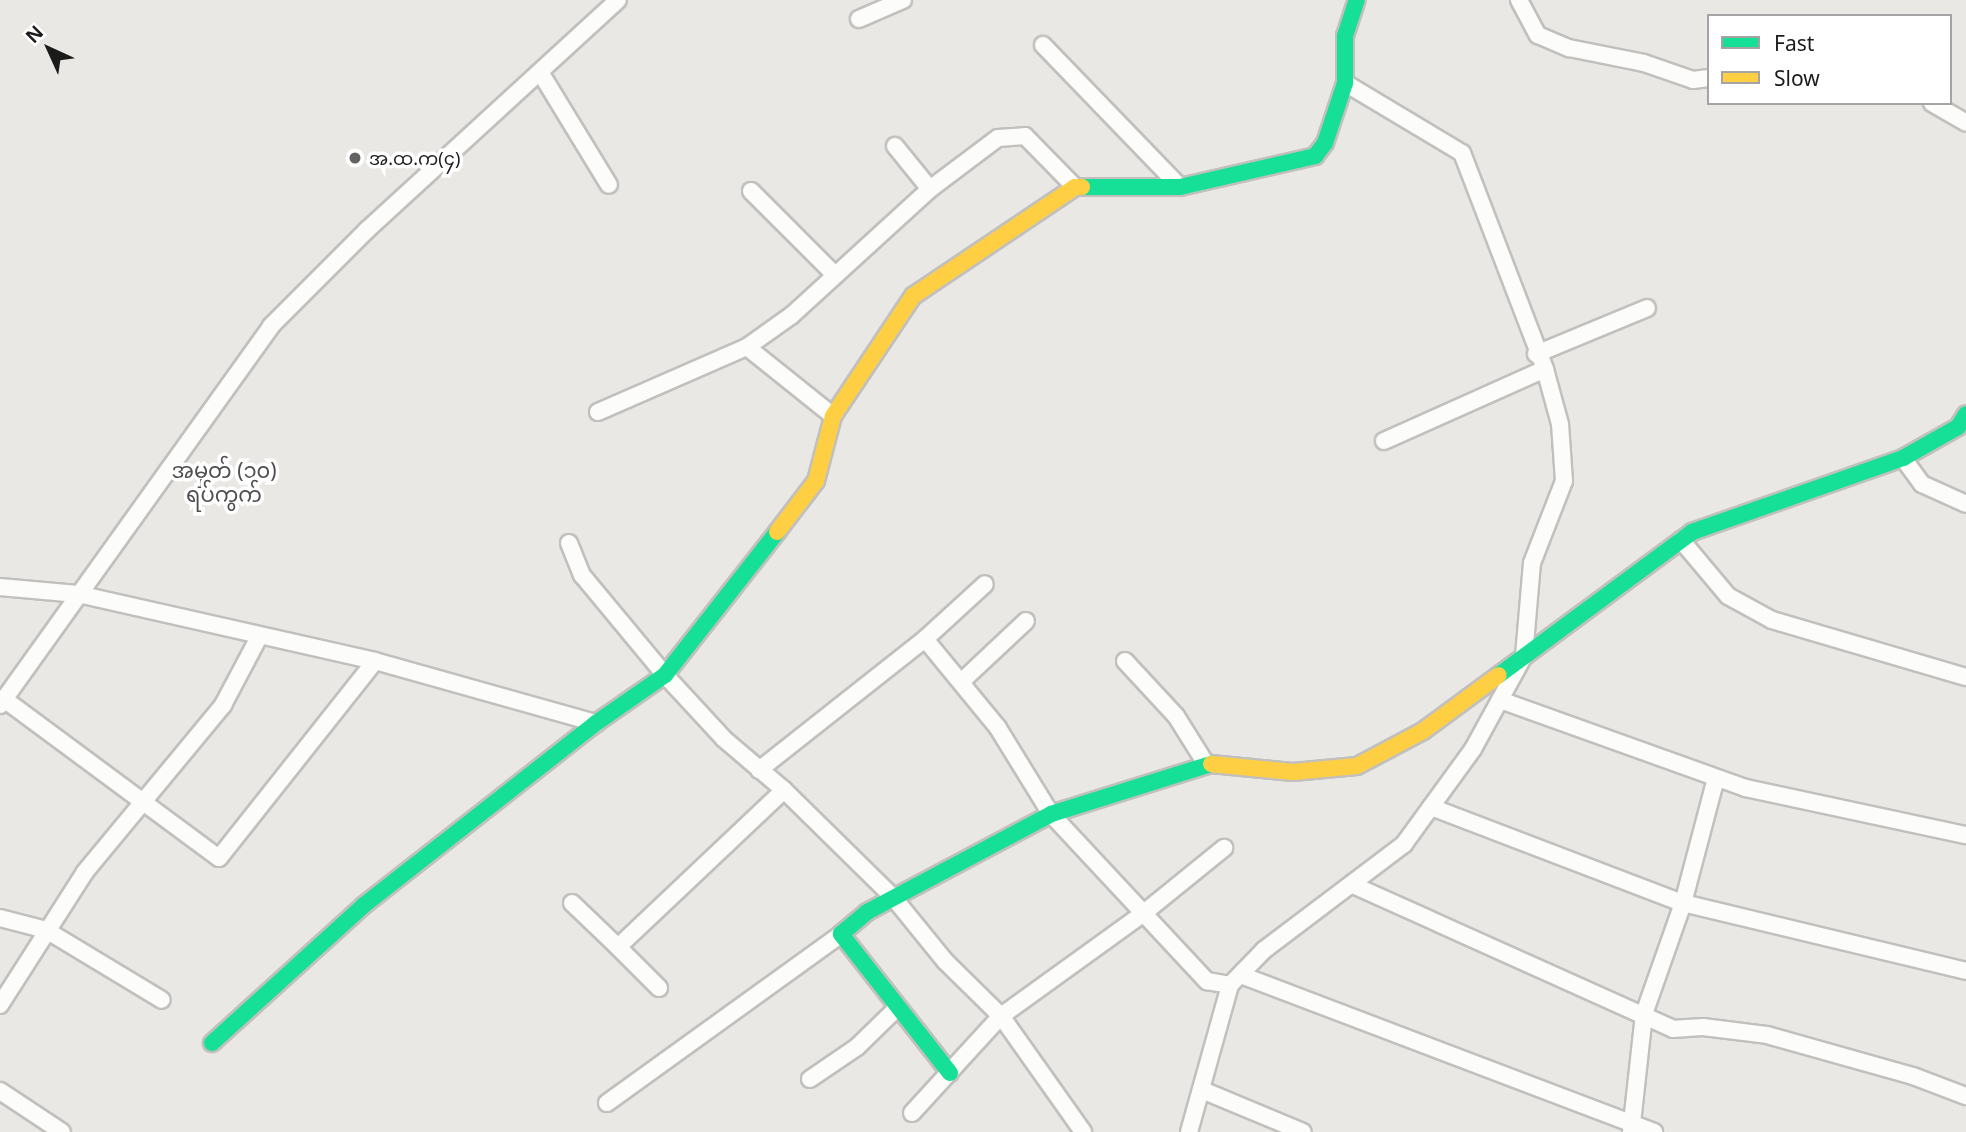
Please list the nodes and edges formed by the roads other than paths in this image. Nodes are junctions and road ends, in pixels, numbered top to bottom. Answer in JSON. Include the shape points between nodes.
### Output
{"nodes":[{"id":1,"x":618,"y":0,"type":"edge"},
{"id":2,"x":1357,"y":0,"type":"edge"},
{"id":3,"x":1518,"y":0,"type":"edge"},
{"id":4,"x":899,"y":1,"type":"edge"},
{"id":5,"x":859,"y":19,"type":"dead end"},
{"id":6,"x":1044,"y":45,"type":"dead end"},
{"id":7,"x":540,"y":72,"type":"junction"},
{"id":8,"x":1707,"y":78,"type":"edge"},
{"id":9,"x":1345,"y":83,"type":"junction"},
{"id":10,"x":1934,"y":105,"type":"edge"},
{"id":11,"x":1966,"y":123,"type":"edge"},
{"id":12,"x":895,"y":146,"type":"dead end"},
{"id":13,"x":609,"y":185,"type":"dead end"},
{"id":14,"x":1074,"y":187,"type":"junction"},
{"id":15,"x":1180,"y":187,"type":"junction"},
{"id":16,"x":930,"y":189,"type":"junction"},
{"id":17,"x":751,"y":191,"type":"dead end"},
{"id":18,"x":835,"y":275,"type":"junction"},
{"id":19,"x":1647,"y":308,"type":"dead end"},
{"id":20,"x":747,"y":347,"type":"junction"},
{"id":21,"x":1536,"y":354,"type":"junction"},
{"id":22,"x":1545,"y":369,"type":"junction"},
{"id":23,"x":598,"y":412,"type":"dead end"},
{"id":24,"x":1966,"y":414,"type":"edge"},
{"id":25,"x":833,"y":416,"type":"junction"},
{"id":26,"x":1384,"y":441,"type":"dead end"},
{"id":27,"x":1903,"y":458,"type":"junction"},
{"id":28,"x":1966,"y":504,"type":"edge"},
{"id":29,"x":1681,"y":540,"type":"junction"},
{"id":30,"x":569,"y":542,"type":"dead end"},
{"id":31,"x":985,"y":584,"type":"dead end"},
{"id":32,"x":0,"y":587,"type":"edge"},
{"id":33,"x":78,"y":594,"type":"junction"},
{"id":34,"x":1026,"y":621,"type":"dead end"},
{"id":35,"x":259,"y":637,"type":"junction"},
{"id":36,"x":925,"y":639,"type":"junction"},
{"id":37,"x":1524,"y":656,"type":"junction"},
{"id":38,"x":375,"y":661,"type":"junction"},
{"id":39,"x":1125,"y":661,"type":"dead end"},
{"id":40,"x":666,"y":676,"type":"junction"},
{"id":41,"x":1966,"y":677,"type":"edge"},
{"id":42,"x":961,"y":682,"type":"junction"},
{"id":43,"x":1500,"y":700,"type":"junction"},
{"id":44,"x":2,"y":702,"type":"edge"},
{"id":45,"x":596,"y":723,"type":"junction"},
{"id":46,"x":1206,"y":764,"type":"junction"},
{"id":47,"x":759,"y":770,"type":"junction"},
{"id":48,"x":1717,"y":778,"type":"junction"},
{"id":49,"x":785,"y":790,"type":"junction"},
{"id":50,"x":142,"y":803,"type":"junction"},
{"id":51,"x":1431,"y":807,"type":"junction"},
{"id":52,"x":1051,"y":814,"type":"junction"},
{"id":53,"x":1966,"y":835,"type":"edge"},
{"id":54,"x":1224,"y":848,"type":"dead end"},
{"id":55,"x":1353,"y":885,"type":"junction"},
{"id":56,"x":893,"y":897,"type":"junction"},
{"id":57,"x":572,"y":903,"type":"dead end"},
{"id":58,"x":1683,"y":903,"type":"junction"},
{"id":59,"x":1145,"y":912,"type":"junction"},
{"id":60,"x":0,"y":918,"type":"edge"},
{"id":61,"x":46,"y":930,"type":"junction"},
{"id":62,"x":841,"y":934,"type":"junction"},
{"id":63,"x":618,"y":947,"type":"junction"},
{"id":64,"x":1966,"y":971,"type":"edge"},
{"id":65,"x":1236,"y":980,"type":"junction"},
{"id":66,"x":659,"y":988,"type":"dead end"},
{"id":67,"x":162,"y":1000,"type":"dead end"},
{"id":68,"x":0,"y":1005,"type":"edge"},
{"id":69,"x":898,"y":1007,"type":"junction"},
{"id":70,"x":1644,"y":1014,"type":"junction"},
{"id":71,"x":1001,"y":1016,"type":"junction"},
{"id":72,"x":212,"y":1043,"type":"dead end"},
{"id":73,"x":950,"y":1073,"type":"junction"},
{"id":74,"x":810,"y":1079,"type":"dead end"},
{"id":75,"x":1202,"y":1090,"type":"junction"},
{"id":76,"x":0,"y":1091,"type":"edge"},
{"id":77,"x":1966,"y":1096,"type":"edge"},
{"id":78,"x":607,"y":1103,"type":"dead end"},
{"id":79,"x":912,"y":1113,"type":"dead end"},
{"id":80,"x":1632,"y":1129,"type":"edge"},
{"id":81,"x":62,"y":1132,"type":"edge"},
{"id":82,"x":1083,"y":1132,"type":"edge"},
{"id":83,"x":1189,"y":1132,"type":"edge"},
{"id":84,"x":1303,"y":1132,"type":"edge"},
{"id":85,"x":1654,"y":1132,"type":"edge"}],
"edges":[{"from":1,"to":7,"type":"street"},
{"from":2,"to":9,"type":"street","via":[[1345,36]]},
{"from":3,"to":8,"type":"street","via":[[1538,35],[1569,48],[1644,63],[1693,80]]},
{"from":4,"to":5,"type":"street"},
{"from":6,"to":15,"type":"street"},
{"from":7,"to":13,"type":"street"},
{"from":7,"to":33,"type":"street","via":[[367,230],[271,326]]},
{"from":9,"to":15,"type":"street","via":[[1325,142],[1315,156]]},
{"from":9,"to":21,"type":"street","via":[[1462,153]]},
{"from":10,"to":11,"type":"street"},
{"from":12,"to":16,"type":"street"},
{"from":14,"to":15,"type":"street"},
{"from":14,"to":16,"type":"street","via":[[1025,136],[1013,134],[998,138]]},
{"from":14,"to":25,"type":"street","via":[[913,296]]},
{"from":16,"to":18,"type":"street"},
{"from":17,"to":18,"type":"street"},
{"from":18,"to":20,"type":"street"},
{"from":19,"to":21,"type":"street"},
{"from":20,"to":23,"type":"street"},
{"from":20,"to":25,"type":"street"},
{"from":21,"to":22,"type":"street"},
{"from":22,"to":26,"type":"street"},
{"from":22,"to":37,"type":"street","via":[[1560,424],[1564,481],[1532,563]]},
{"from":24,"to":27,"type":"street","via":[[1958,427]]},
{"from":25,"to":40,"type":"street","via":[[816,481]]},
{"from":27,"to":28,"type":"street","via":[[1922,484]]},
{"from":27,"to":29,"type":"street","via":[[1692,532]]},
{"from":29,"to":37,"type":"street"},
{"from":29,"to":41,"type":"street","via":[[1728,596],[1772,620]]},
{"from":30,"to":40,"type":"street","via":[[582,575]]},
{"from":31,"to":36,"type":"street"},
{"from":32,"to":33,"type":"street"},
{"from":33,"to":35,"type":"street"},
{"from":33,"to":44,"type":"street"},
{"from":34,"to":42,"type":"street"},
{"from":35,"to":38,"type":"street"},
{"from":35,"to":50,"type":"street","via":[[223,705]]},
{"from":36,"to":42,"type":"street"},
{"from":36,"to":47,"type":"street"},
{"from":37,"to":43,"type":"street"},
{"from":37,"to":46,"type":"street","via":[[1423,731],[1357,766],[1293,772]]},
{"from":38,"to":45,"type":"street"},
{"from":38,"to":50,"type":"street","via":[[219,858]]},
{"from":39,"to":46,"type":"street","via":[[1176,716]]},
{"from":40,"to":45,"type":"street"},
{"from":40,"to":47,"type":"street"},
{"from":42,"to":52,"type":"street","via":[[998,728]]},
{"from":43,"to":48,"type":"street"},
{"from":43,"to":51,"type":"street","via":[[1473,749]]},
{"from":44,"to":50,"type":"street"},
{"from":45,"to":72,"type":"street","via":[[364,905]]},
{"from":46,"to":52,"type":"street"},
{"from":47,"to":49,"type":"street"},
{"from":48,"to":53,"type":"street","via":[[1746,789]]},
{"from":48,"to":58,"type":"street"},
{"from":49,"to":56,"type":"street"},
{"from":49,"to":63,"type":"street"},
{"from":50,"to":61,"type":"street","via":[[85,872]]},
{"from":51,"to":55,"type":"street","via":[[1404,844]]},
{"from":51,"to":58,"type":"street"},
{"from":52,"to":56,"type":"street"},
{"from":52,"to":59,"type":"street"},
{"from":54,"to":59,"type":"street"},
{"from":55,"to":65,"type":"street","via":[[1264,950]]},
{"from":55,"to":70,"type":"street"},
{"from":56,"to":62,"type":"street"},
{"from":56,"to":71,"type":"street","via":[[946,961]]},
{"from":57,"to":63,"type":"street"},
{"from":58,"to":64,"type":"street"},
{"from":58,"to":70,"type":"street"},
{"from":59,"to":65,"type":"street","via":[[1207,981]]},
{"from":59,"to":71,"type":"street"},
{"from":60,"to":61,"type":"street"},
{"from":61,"to":67,"type":"street"},
{"from":61,"to":68,"type":"street"},
{"from":62,"to":69,"type":"street"},
{"from":62,"to":78,"type":"street"},
{"from":63,"to":66,"type":"street"},
{"from":65,"to":75,"type":"street"},
{"from":65,"to":80,"type":"street"},
{"from":69,"to":73,"type":"street"},
{"from":69,"to":74,"type":"street","via":[[856,1047]]},
{"from":70,"to":77,"type":"street","via":[[1672,1029],[1703,1027],[1766,1035],[1913,1076]]},
{"from":70,"to":80,"type":"street"},
{"from":71,"to":73,"type":"street"},
{"from":71,"to":82,"type":"street"},
{"from":73,"to":79,"type":"street"},
{"from":75,"to":83,"type":"street"},
{"from":75,"to":84,"type":"street"},
{"from":76,"to":81,"type":"street"},
{"from":80,"to":85,"type":"street"}]}
